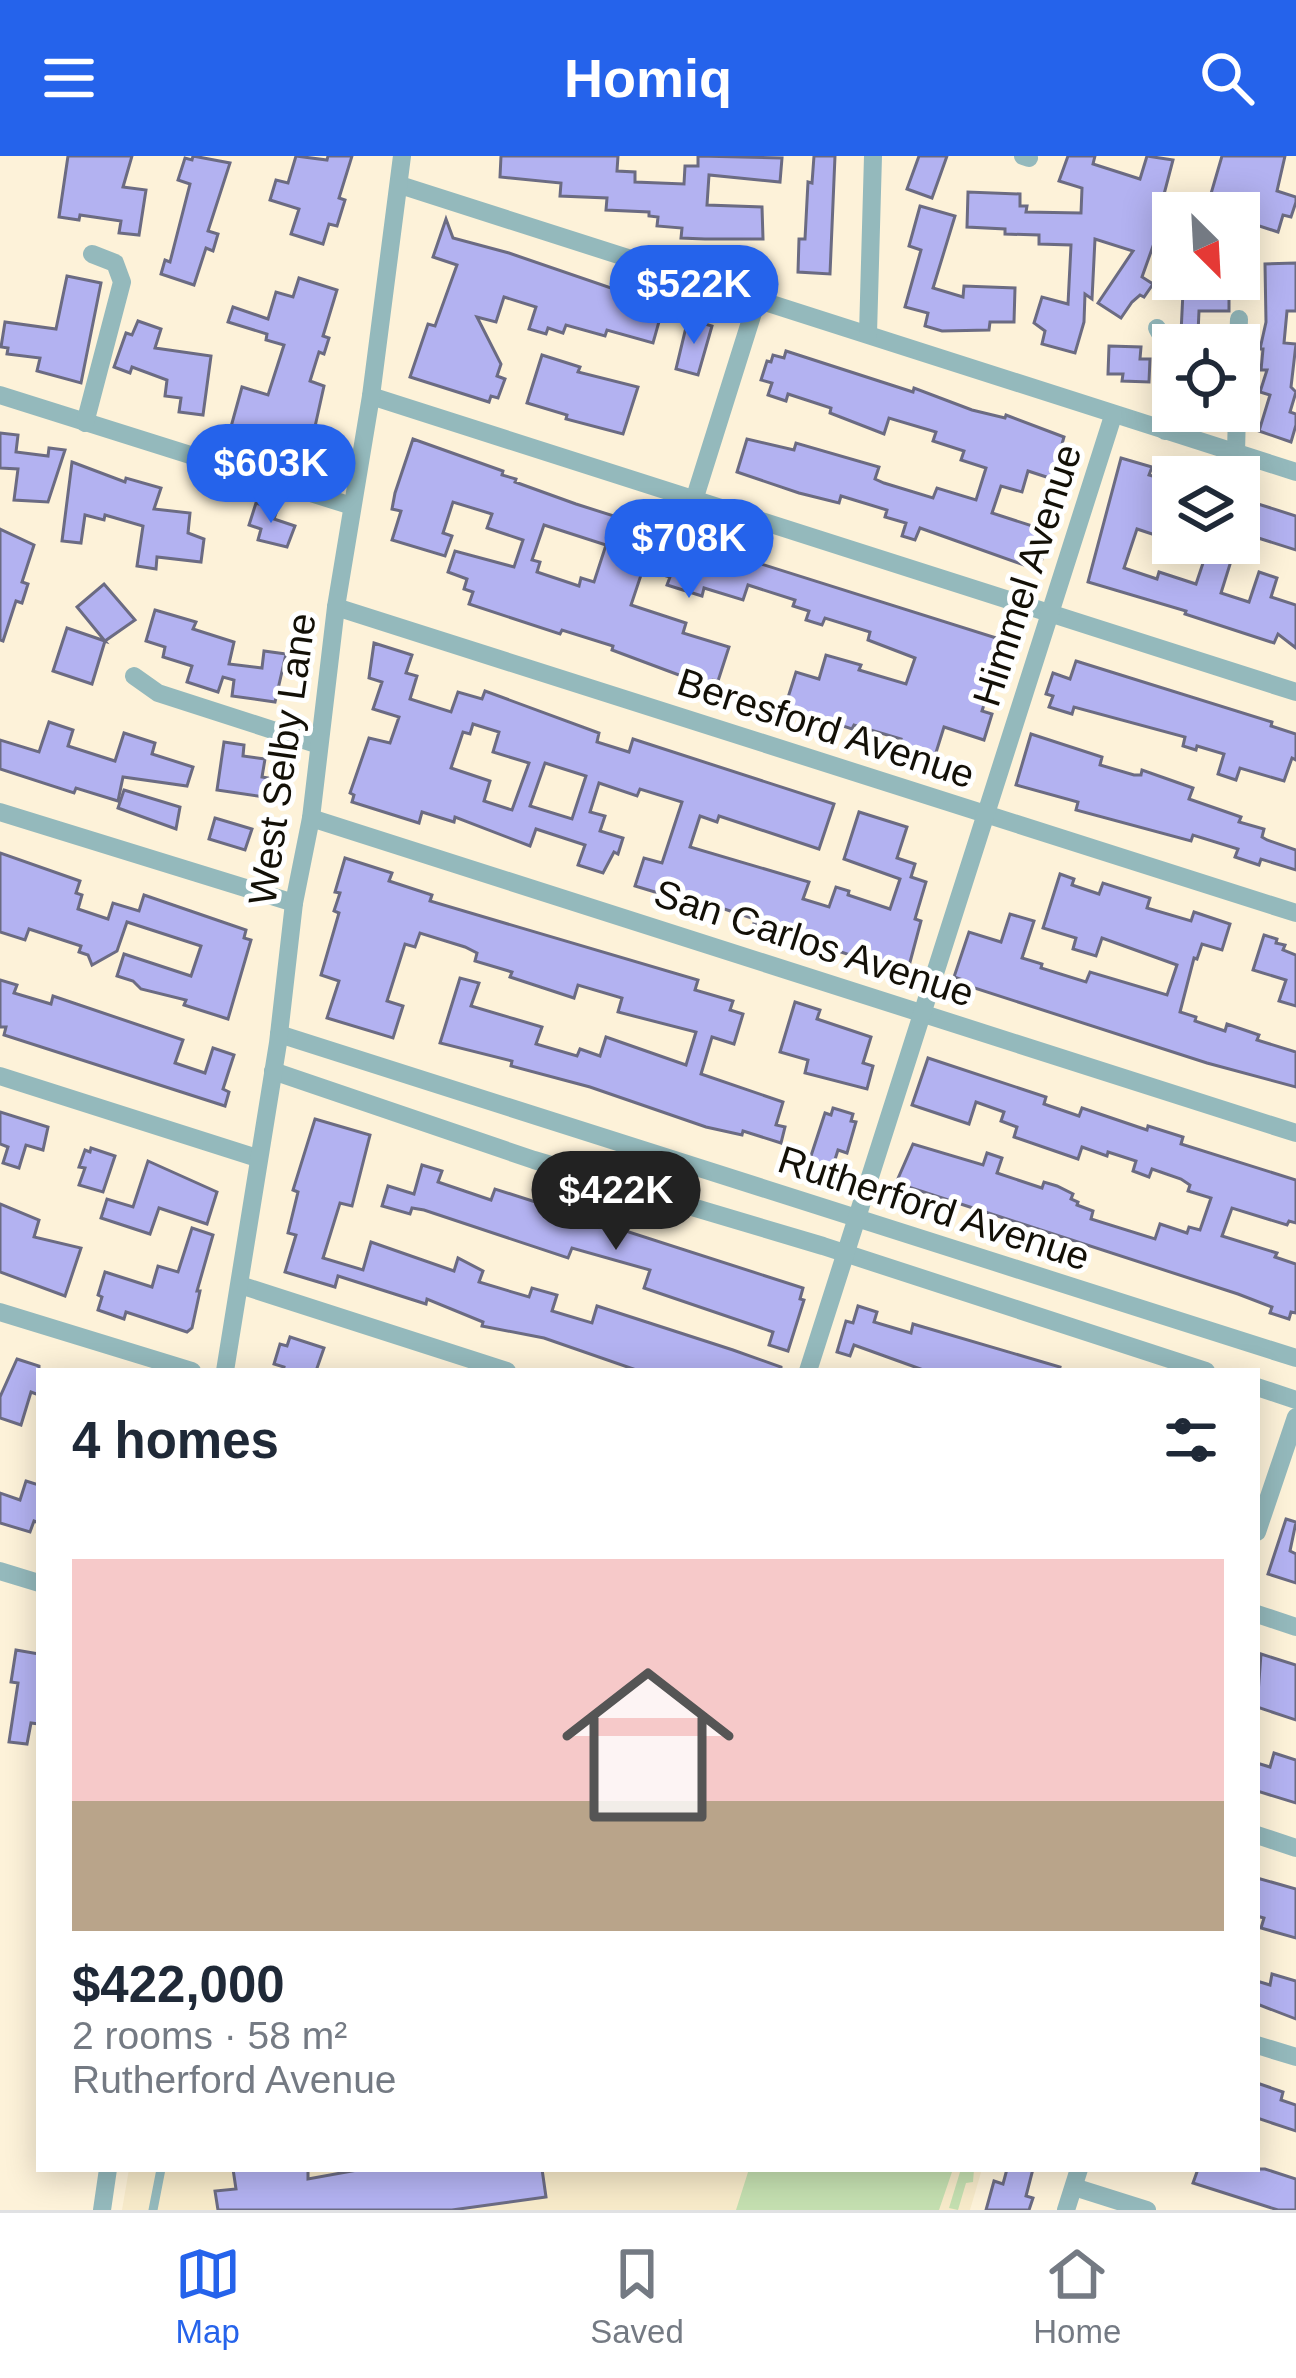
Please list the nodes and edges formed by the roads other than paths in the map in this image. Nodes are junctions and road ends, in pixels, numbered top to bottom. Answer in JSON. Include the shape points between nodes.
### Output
{"nodes":[{"id":1,"x":402,"y":156,"type":"edge"},
{"id":2,"x":873,"y":156,"type":"edge"},
{"id":3,"x":400,"y":185,"type":"junction"},
{"id":4,"x":92,"y":254,"type":"dead end"},
{"id":5,"x":757,"y":300,"type":"junction"},
{"id":6,"x":1239,"y":320,"type":"dead end"},
{"id":7,"x":1239,"y":324,"type":"edge"},
{"id":8,"x":868,"y":334,"type":"junction"},
{"id":9,"x":0,"y":395,"type":"edge"},
{"id":10,"x":371,"y":396,"type":"junction"},
{"id":11,"x":1113,"y":416,"type":"junction"},
{"id":12,"x":85,"y":423,"type":"junction"},
{"id":13,"x":1152,"y":427,"type":"edge"},
{"id":14,"x":1169,"y":432,"type":"edge"},
{"id":15,"x":1236,"y":432,"type":"edge"},
{"id":16,"x":1236,"y":453,"type":"junction"},
{"id":17,"x":1296,"y":472,"type":"edge"},
{"id":18,"x":695,"y":497,"type":"junction"},
{"id":19,"x":352,"y":506,"type":"junction"},
{"id":20,"x":336,"y":607,"type":"junction"},
{"id":21,"x":1049,"y":614,"type":"junction"},
{"id":22,"x":134,"y":676,"type":"dead end"},
{"id":23,"x":1296,"y":692,"type":"edge"},
{"id":24,"x":319,"y":746,"type":"junction"},
{"id":25,"x":0,"y":812,"type":"edge"},
{"id":26,"x":984,"y":814,"type":"junction"},
{"id":27,"x":310,"y":818,"type":"junction"},
{"id":28,"x":294,"y":903,"type":"junction"},
{"id":29,"x":1296,"y":913,"type":"edge"},
{"id":30,"x":922,"y":1012,"type":"junction"},
{"id":31,"x":279,"y":1034,"type":"junction"},
{"id":32,"x":273,"y":1071,"type":"junction"},
{"id":33,"x":0,"y":1076,"type":"edge"},
{"id":34,"x":1296,"y":1132,"type":"edge"},
{"id":35,"x":257,"y":1158,"type":"junction"},
{"id":36,"x":856,"y":1218,"type":"junction"},
{"id":37,"x":845,"y":1253,"type":"junction"},
{"id":38,"x":240,"y":1286,"type":"junction"},
{"id":39,"x":0,"y":1312,"type":"edge"},
{"id":40,"x":1296,"y":1358,"type":"edge"},
{"id":41,"x":182,"y":1368,"type":"edge"},
{"id":42,"x":226,"y":1368,"type":"edge"},
{"id":43,"x":498,"y":1368,"type":"edge"},
{"id":44,"x":809,"y":1368,"type":"edge"},
{"id":45,"x":1197,"y":1368,"type":"edge"},
{"id":46,"x":1260,"y":1389,"type":"edge"},
{"id":47,"x":1296,"y":1400,"type":"edge"},
{"id":48,"x":1296,"y":1417,"type":"edge"},
{"id":49,"x":1260,"y":1523,"type":"edge"},
{"id":50,"x":0,"y":1571,"type":"edge"},
{"id":51,"x":36,"y":1582,"type":"edge"},
{"id":52,"x":1260,"y":1615,"type":"edge"},
{"id":53,"x":1296,"y":1627,"type":"edge"},
{"id":54,"x":1260,"y":1836,"type":"edge"},
{"id":55,"x":1296,"y":1848,"type":"edge"},
{"id":56,"x":1260,"y":2046,"type":"edge"},
{"id":57,"x":1296,"y":2057,"type":"edge"},
{"id":58,"x":108,"y":2172,"type":"edge"},
{"id":59,"x":159,"y":2172,"type":"edge"},
{"id":60,"x":1076,"y":2178,"type":"edge"},
{"id":61,"x":102,"y":2210,"type":"edge"},
{"id":62,"x":153,"y":2210,"type":"edge"},
{"id":63,"x":1066,"y":2210,"type":"edge"},
{"id":64,"x":1147,"y":2210,"type":"edge"}],
"edges":[{"from":1,"to":3,"type":"street","name":"West Selby Lane"},
{"from":2,"to":8,"type":"street"},
{"from":3,"to":5,"type":"street"},
{"from":3,"to":10,"type":"street","name":"West Selby Lane"},
{"from":4,"to":12,"type":"street","via":[[115,263],[122,282]]},
{"from":5,"to":8,"type":"street"},
{"from":5,"to":18,"type":"street"},
{"from":6,"to":7,"type":"street"},
{"from":8,"to":11,"type":"street"},
{"from":9,"to":12,"type":"street"},
{"from":10,"to":18,"type":"street"},
{"from":10,"to":19,"type":"street","name":"West Selby Lane"},
{"from":11,"to":13,"type":"street"},
{"from":11,"to":21,"type":"street","name":"Himmel Avenue"},
{"from":12,"to":19,"type":"street"},
{"from":14,"to":16,"type":"street"},
{"from":15,"to":16,"type":"street"},
{"from":16,"to":17,"type":"street"},
{"from":18,"to":21,"type":"street"},
{"from":19,"to":20,"type":"street","name":"West Selby Lane"},
{"from":20,"to":24,"type":"street","name":"West Selby Lane"},
{"from":20,"to":26,"type":"street","name":"Beresford Avenue"},
{"from":21,"to":23,"type":"street"},
{"from":21,"to":26,"type":"street","name":"Himmel Avenue"},
{"from":22,"to":24,"type":"street","via":[[158,693]]},
{"from":24,"to":27,"type":"street","name":"West Selby Lane"},
{"from":25,"to":28,"type":"street"},
{"from":26,"to":29,"type":"street","name":"Beresford Avenue"},
{"from":26,"to":30,"type":"street","name":"Himmel Avenue"},
{"from":27,"to":28,"type":"street","name":"West Selby Lane"},
{"from":27,"to":30,"type":"street","name":"San Carlos Avenue"},
{"from":28,"to":31,"type":"street","name":"West Selby Lane"},
{"from":30,"to":34,"type":"street","name":"San Carlos Avenue"},
{"from":30,"to":36,"type":"street","name":"Himmel Avenue"},
{"from":31,"to":32,"type":"street","name":"West Selby Lane"},
{"from":31,"to":36,"type":"street","name":"Rutherford Avenue"},
{"from":32,"to":35,"type":"street","name":"West Selby Lane"},
{"from":32,"to":37,"type":"street","name":"Rutherford Avenue"},
{"from":33,"to":35,"type":"street"},
{"from":35,"to":38,"type":"street","name":"West Selby Lane"},
{"from":36,"to":37,"type":"street","name":"Himmel Avenue"},
{"from":36,"to":40,"type":"street","name":"Rutherford Avenue"},
{"from":37,"to":44,"type":"street","name":"Himmel Avenue"},
{"from":37,"to":45,"type":"street","name":"Rutherford Avenue"},
{"from":38,"to":42,"type":"street","name":"West Selby Lane"},
{"from":38,"to":43,"type":"street"},
{"from":39,"to":41,"type":"street"},
{"from":46,"to":47,"type":"street"},
{"from":48,"to":49,"type":"street"},
{"from":50,"to":51,"type":"street"},
{"from":52,"to":53,"type":"street"},
{"from":54,"to":55,"type":"street"},
{"from":56,"to":57,"type":"street"},
{"from":58,"to":61,"type":"street"},
{"from":59,"to":62,"type":"lane"},
{"from":60,"to":63,"type":"street"},
{"from":60,"to":64,"type":"street"}]}
